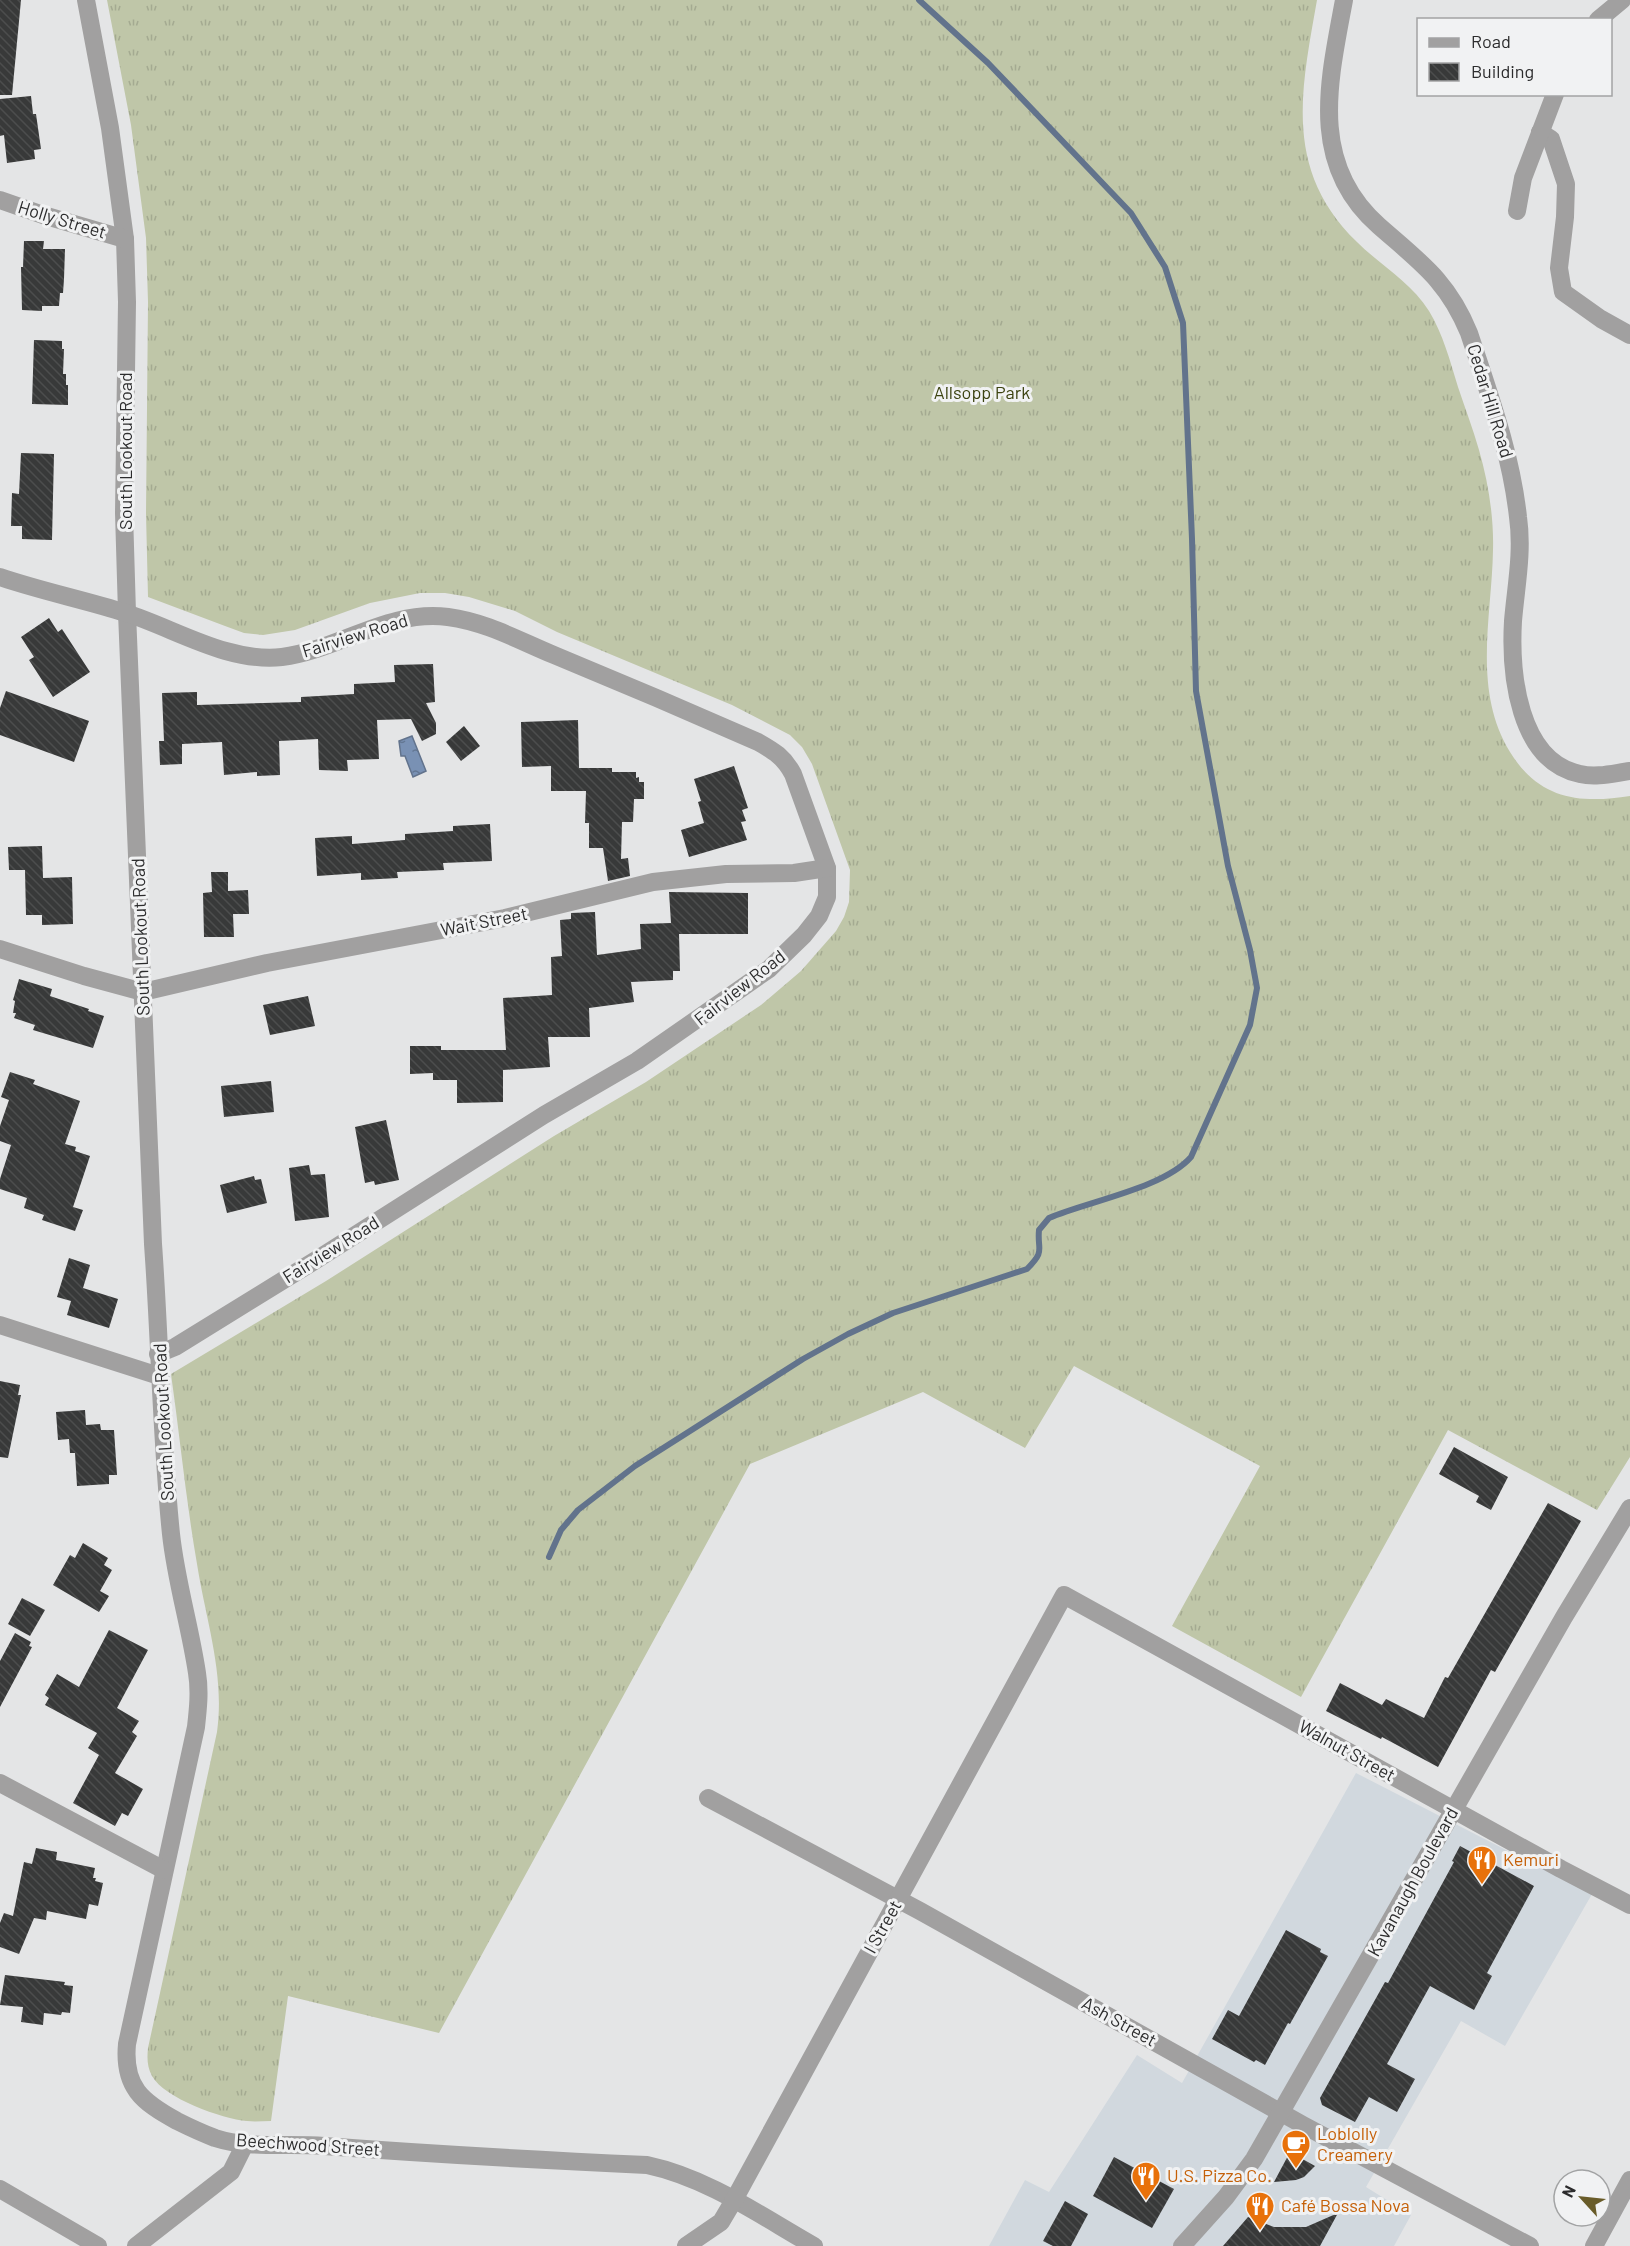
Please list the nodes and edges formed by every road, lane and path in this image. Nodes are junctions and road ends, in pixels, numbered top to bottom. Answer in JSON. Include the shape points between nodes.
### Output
{"nodes":[{"id":1,"x":86,"y":0,"type":"edge"},
{"id":2,"x":1344,"y":0,"type":"edge"},
{"id":3,"x":1622,"y":0,"type":"edge"},
{"id":4,"x":1600,"y":18,"type":"edge"},
{"id":5,"x":1554,"y":96,"type":"edge"},
{"id":6,"x":1540,"y":132,"type":"junction"},
{"id":7,"x":0,"y":200,"type":"edge"},
{"id":8,"x":1517,"y":211,"type":"dead end"},
{"id":9,"x":125,"y":238,"type":"junction"},
{"id":10,"x":1630,"y":335,"type":"edge"},
{"id":11,"x":0,"y":577,"type":"edge"},
{"id":12,"x":127,"y":613,"type":"junction"},
{"id":13,"x":1630,"y":771,"type":"edge"},
{"id":14,"x":827,"y":868,"type":"junction"},
{"id":15,"x":0,"y":949,"type":"edge"},
{"id":16,"x":143,"y":992,"type":"junction"},
{"id":17,"x":0,"y":1325,"type":"edge"},
{"id":18,"x":158,"y":1354,"type":"junction"},
{"id":19,"x":159,"y":1376,"type":"junction"},
{"id":20,"x":1628,"y":1513,"type":"edge"},
{"id":21,"x":1064,"y":1595,"type":"joint"},
{"id":22,"x":0,"y":1783,"type":"edge"},
{"id":23,"x":708,"y":1798,"type":"dead end"},
{"id":24,"x":1454,"y":1810,"type":"junction"},
{"id":25,"x":164,"y":1870,"type":"junction"},
{"id":26,"x":898,"y":1899,"type":"junction"},
{"id":27,"x":1630,"y":1905,"type":"edge"},
{"id":28,"x":1281,"y":2113,"type":"junction"},
{"id":29,"x":245,"y":2144,"type":"junction"},
{"id":30,"x":1630,"y":2180,"type":"edge"},
{"id":31,"x":0,"y":2189,"type":"edge"},
{"id":32,"x":734,"y":2200,"type":"junction"},
{"id":33,"x":98,"y":2246,"type":"edge"},
{"id":34,"x":136,"y":2246,"type":"edge"},
{"id":35,"x":686,"y":2246,"type":"edge"},
{"id":36,"x":814,"y":2246,"type":"edge"},
{"id":37,"x":1182,"y":2246,"type":"edge"},
{"id":38,"x":1530,"y":2246,"type":"edge"},
{"id":39,"x":1594,"y":2246,"type":"edge"}],
"edges":[{"from":1,"to":9,"type":"street","name":"South Lookout Road"},
{"from":2,"to":13,"type":"street","name":"Cedar Hill Road","via":[[1329,99],[1328,127],[1335,160],[1359,205],[1443,284],[1462,315],[1505,444],[1519,519],[1514,661],[1525,721],[1538,746],[1554,763],[1594,775]]},
{"from":3,"to":4,"type":"street"},
{"from":5,"to":6,"type":"street"},
{"from":6,"to":8,"type":"street","via":[[1523,178]]},
{"from":6,"to":10,"type":"street","via":[[1551,139],[1566,184],[1559,268],[1563,292]]},
{"from":7,"to":9,"type":"street","name":"Holly Street"},
{"from":9,"to":12,"type":"street","name":"South Lookout Road"},
{"from":11,"to":12,"type":"street","name":"Fairview Road"},
{"from":12,"to":14,"type":"street","name":"Fairview Road","via":[[242,656],[256,657],[304,653],[380,625],[425,616],[445,616],[494,628],[778,753],[793,774]]},
{"from":12,"to":16,"type":"street","name":"South Lookout Road"},
{"from":14,"to":16,"type":"street","name":"Wait Street","via":[[653,882],[505,918],[267,963]]},
{"from":14,"to":18,"type":"street","name":"Fairview Road","via":[[827,897],[819,916],[769,969],[749,984],[637,1061],[544,1114],[316,1260]]},
{"from":15,"to":16,"type":"street"},
{"from":16,"to":18,"type":"street","name":"South Lookout Road"},
{"from":17,"to":19,"type":"street"},
{"from":18,"to":19,"type":"street","name":"South Lookout Road"},
{"from":19,"to":25,"type":"street","name":"South Lookout Road","via":[[171,1535],[199,1700]]},
{"from":20,"to":24,"type":"street","name":"Kavanaugh Boulevard"},
{"from":21,"to":24,"type":"street","name":"Walnut Street"},
{"from":21,"to":26,"type":"street","name":"I Street"},
{"from":22,"to":25,"type":"street"},
{"from":23,"to":26,"type":"street","name":"Ash Street"},
{"from":24,"to":27,"type":"street","name":"Walnut Street"},
{"from":24,"to":28,"type":"street","name":"Kavanaugh Boulevard"},
{"from":25,"to":29,"type":"street","name":"Beechwood Street","via":[[127,2044],[128,2075],[140,2095],[157,2110],[216,2138]]},
{"from":26,"to":28,"type":"street","name":"Ash Street"},
{"from":26,"to":32,"type":"street","name":"I Street"},
{"from":28,"to":37,"type":"street","name":"Kavanaugh Boulevard","via":[[1226,2197]]},
{"from":28,"to":38,"type":"street","name":"Ash Street"},
{"from":29,"to":32,"type":"street","name":"Beechwood Street","via":[[647,2165],[699,2181]]},
{"from":29,"to":34,"type":"street","via":[[231,2172]]},
{"from":30,"to":39,"type":"street"},
{"from":31,"to":33,"type":"street"},
{"from":32,"to":35,"type":"street","name":"I Street","via":[[721,2222]]},
{"from":32,"to":36,"type":"street","name":"Beechwood Street"}]}
